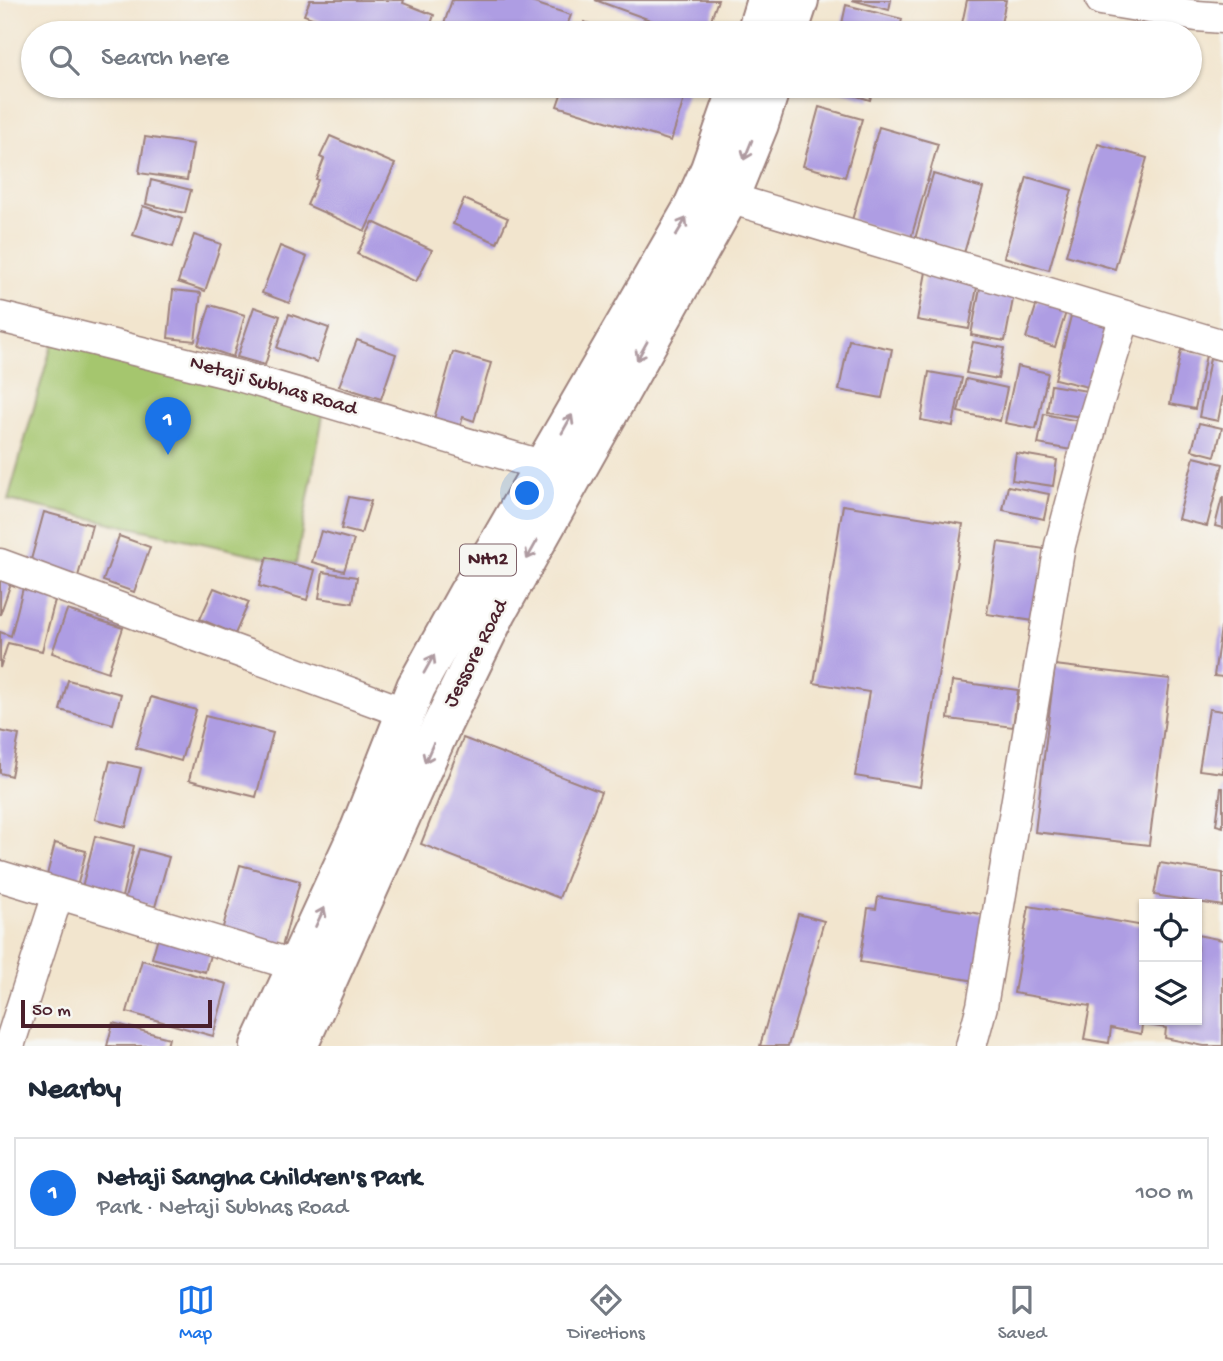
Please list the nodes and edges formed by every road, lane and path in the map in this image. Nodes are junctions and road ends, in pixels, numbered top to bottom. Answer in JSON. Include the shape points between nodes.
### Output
{"nodes":[{"id":1,"x":766,"y":0,"type":"edge"},
{"id":2,"x":799,"y":0,"type":"edge"},
{"id":3,"x":1101,"y":0,"type":"edge"},
{"id":4,"x":1223,"y":18,"type":"edge"},
{"id":5,"x":760,"y":21,"type":"edge"},
{"id":6,"x":792,"y":21,"type":"edge"},
{"id":7,"x":735,"y":98,"type":"edge"},
{"id":8,"x":767,"y":98,"type":"edge"},
{"id":9,"x":729,"y":198,"type":"junction"},
{"id":10,"x":1125,"y":316,"type":"junction"},
{"id":11,"x":0,"y":317,"type":"edge"},
{"id":12,"x":1223,"y":345,"type":"edge"},
{"id":13,"x":544,"y":466,"type":"junction"},
{"id":14,"x":0,"y":564,"type":"edge"},
{"id":15,"x":406,"y":713,"type":"junction"},
{"id":16,"x":0,"y":876,"type":"edge"},
{"id":17,"x":58,"y":894,"type":"junction"},
{"id":18,"x":297,"y":966,"type":"junction"},
{"id":19,"x":9,"y":1046,"type":"edge"},
{"id":20,"x":260,"y":1046,"type":"edge"},
{"id":21,"x":298,"y":1046,"type":"edge"},
{"id":22,"x":971,"y":1046,"type":"edge"}],
"edges":[{"from":1,"to":5,"type":"highway"},
{"from":2,"to":6,"type":"highway"},
{"from":3,"to":4,"type":"street"},
{"from":13,"to":7,"type":"highway","number":"NH12","one_way":true,"via":[[691,211]]},
{"from":8,"to":9,"type":"highway","name":"Jessore Road","number":"NH12","one_way":true},
{"from":9,"to":10,"type":"street"},
{"from":9,"to":21,"type":"highway","name":"Jessore Road","number":"NH12","one_way":true,"via":[[497,612]]},
{"from":10,"to":12,"type":"street"},
{"from":10,"to":22,"type":"street","via":[[1060,545],[982,1006]]},
{"from":11,"to":13,"type":"street","name":"Netaji Subhas Road","via":[[239,376]]},
{"from":15,"to":13,"type":"highway","number":"NH12","one_way":true,"via":[[468,593]]},
{"from":14,"to":15,"type":"street"},
{"from":18,"to":15,"type":"highway","number":"NH12","one_way":true,"via":[[360,829]]},
{"from":16,"to":17,"type":"street"},
{"from":17,"to":18,"type":"street"},
{"from":17,"to":19,"type":"street"},
{"from":18,"to":20,"type":"highway","number":"NH12"}]}
